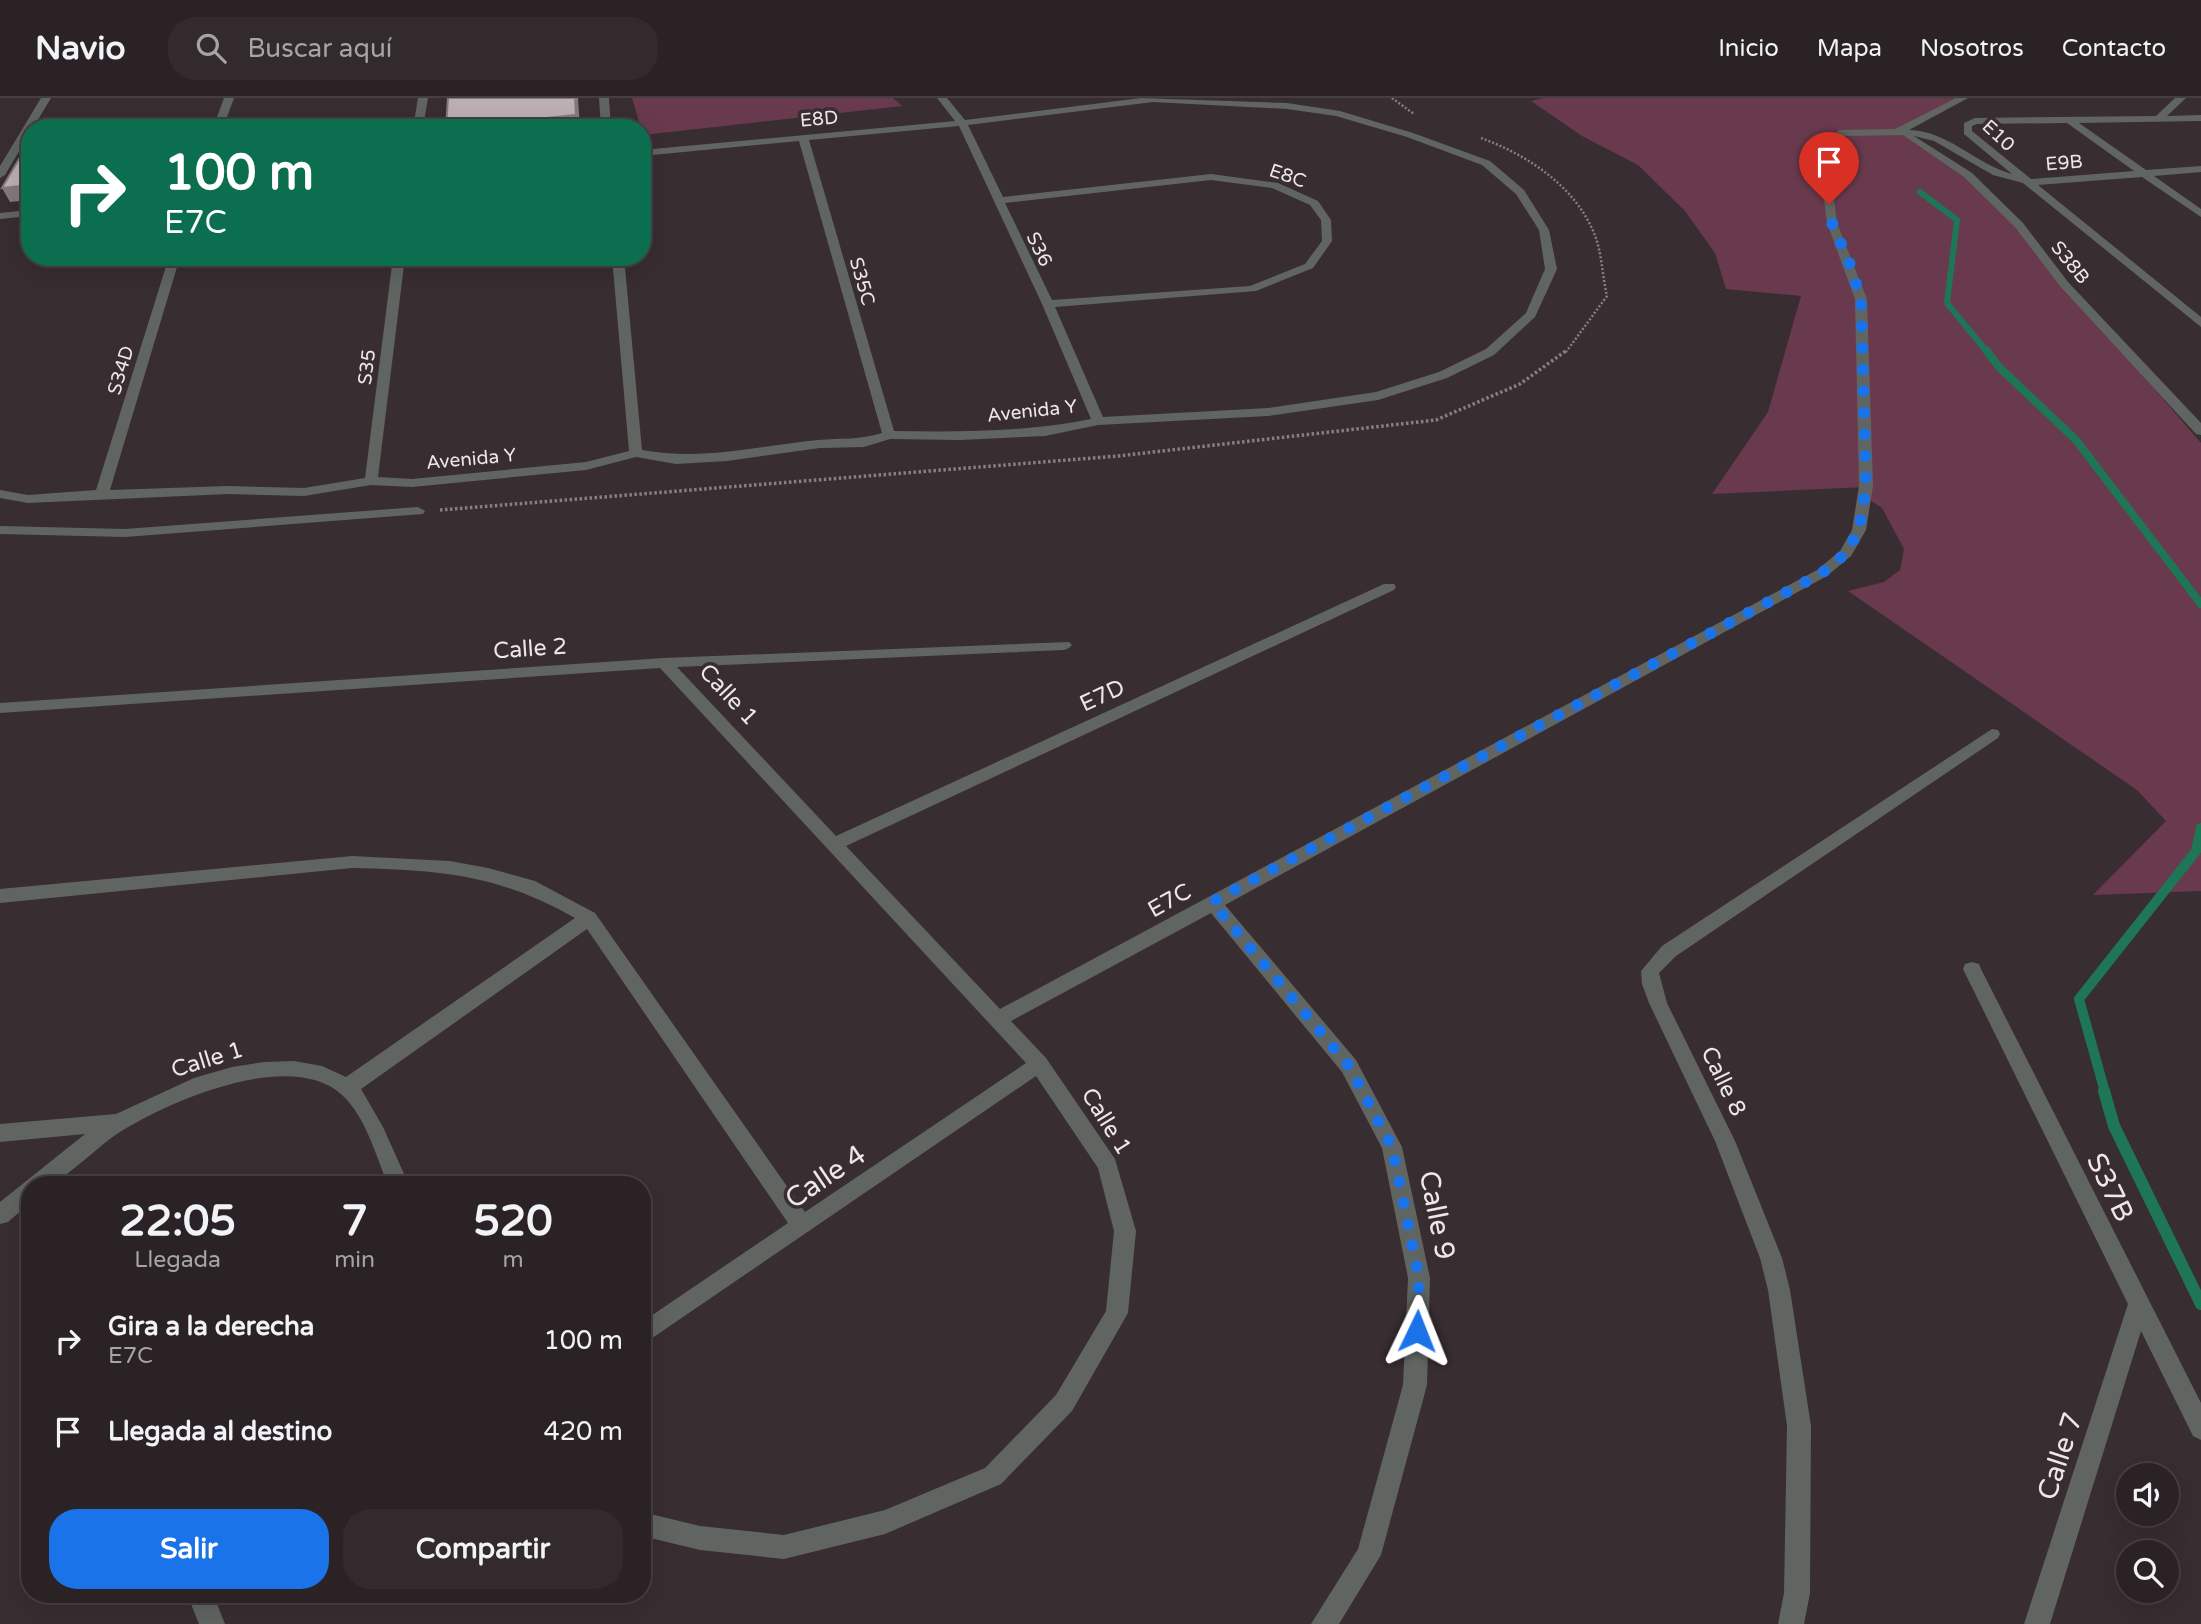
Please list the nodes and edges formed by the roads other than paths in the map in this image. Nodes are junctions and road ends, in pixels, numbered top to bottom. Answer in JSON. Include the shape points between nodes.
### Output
{"nodes":[{"id":1,"x":46,"y":98,"type":"edge"},
{"id":2,"x":229,"y":98,"type":"edge"},
{"id":3,"x":423,"y":98,"type":"edge"},
{"id":4,"x":604,"y":98,"type":"edge"},
{"id":5,"x":942,"y":98,"type":"edge"},
{"id":6,"x":1963,"y":98,"type":"edge"},
{"id":7,"x":2181,"y":98,"type":"edge"},
{"id":8,"x":1160,"y":99,"type":"edge"},
{"id":9,"x":2159,"y":118,"type":"junction"},
{"id":10,"x":2201,"y":118,"type":"edge"},
{"id":11,"x":33,"y":119,"type":"edge"},
{"id":12,"x":221,"y":119,"type":"edge"},
{"id":13,"x":420,"y":119,"type":"edge"},
{"id":14,"x":605,"y":119,"type":"edge"},
{"id":15,"x":2068,"y":119,"type":"junction"},
{"id":16,"x":962,"y":123,"type":"junction"},
{"id":17,"x":1899,"y":131,"type":"junction"},
{"id":18,"x":803,"y":137,"type":"junction"},
{"id":19,"x":21,"y":140,"type":"edge"},
{"id":20,"x":651,"y":152,"type":"edge"},
{"id":21,"x":2201,"y":169,"type":"edge"},
{"id":22,"x":2141,"y":173,"type":"junction"},
{"id":23,"x":0,"y":175,"type":"edge"},
{"id":24,"x":2031,"y":182,"type":"junction"},
{"id":25,"x":997,"y":201,"type":"junction"},
{"id":26,"x":21,"y":214,"type":"edge"},
{"id":27,"x":2201,"y":214,"type":"edge"},
{"id":28,"x":0,"y":216,"type":"edge"},
{"id":29,"x":172,"y":266,"type":"edge"},
{"id":30,"x":398,"y":266,"type":"edge"},
{"id":31,"x":619,"y":266,"type":"edge"},
{"id":32,"x":1048,"y":304,"type":"junction"},
{"id":33,"x":2198,"y":318,"type":"edge"},
{"id":34,"x":1097,"y":421,"type":"junction"},
{"id":35,"x":2201,"y":431,"type":"edge"},
{"id":36,"x":889,"y":435,"type":"junction"},
{"id":37,"x":636,"y":453,"type":"junction"},
{"id":38,"x":371,"y":481,"type":"junction"},
{"id":39,"x":0,"y":494,"type":"edge"},
{"id":40,"x":102,"y":494,"type":"junction"},
{"id":41,"x":418,"y":511,"type":"road end"},
{"id":42,"x":0,"y":530,"type":"edge"},
{"id":43,"x":1388,"y":587,"type":"dead end"},
{"id":44,"x":1064,"y":645,"type":"dead end"},
{"id":45,"x":664,"y":663,"type":"junction"},
{"id":46,"x":0,"y":708,"type":"edge"},
{"id":47,"x":1992,"y":734,"type":"dead end"},
{"id":48,"x":835,"y":844,"type":"junction"},
{"id":49,"x":0,"y":897,"type":"edge"},
{"id":50,"x":1212,"y":902,"type":"junction"},
{"id":51,"x":589,"y":918,"type":"junction"},
{"id":52,"x":1972,"y":969,"type":"dead end"},
{"id":53,"x":997,"y":1020,"type":"junction"},
{"id":54,"x":1039,"y":1064,"type":"junction"},
{"id":55,"x":348,"y":1087,"type":"junction"},
{"id":56,"x":120,"y":1122,"type":"junction"},
{"id":57,"x":0,"y":1133,"type":"edge"},
{"id":58,"x":48,"y":1176,"type":"edge"},
{"id":59,"x":395,"y":1176,"type":"edge"},
{"id":60,"x":21,"y":1198,"type":"edge"},
{"id":61,"x":0,"y":1215,"type":"edge"},
{"id":62,"x":802,"y":1226,"type":"junction"},
{"id":63,"x":2138,"y":1306,"type":"junction"},
{"id":64,"x":651,"y":1329,"type":"edge"},
{"id":65,"x":2201,"y":1428,"type":"edge"},
{"id":66,"x":651,"y":1526,"type":"edge"},
{"id":67,"x":204,"y":1603,"type":"edge"},
{"id":68,"x":212,"y":1624,"type":"edge"},
{"id":69,"x":1324,"y":1624,"type":"edge"},
{"id":70,"x":1791,"y":1624,"type":"edge"},
{"id":71,"x":2037,"y":1624,"type":"edge"}],
"edges":[{"from":1,"to":11,"type":"street"},
{"from":2,"to":12,"type":"street"},
{"from":3,"to":13,"type":"street"},
{"from":4,"to":14,"type":"street"},
{"from":5,"to":16,"type":"street","name":"S36"},
{"from":6,"to":17,"type":"street"},
{"from":7,"to":9,"type":"street"},
{"from":8,"to":16,"type":"street","name":"E8D"},
{"from":8,"to":34,"type":"street","name":"Avenida Y","via":[[1337,113],[1486,163],[1520,191],[1544,230],[1551,269],[1531,315],[1490,352],[1443,375],[1378,396],[1268,412]]},
{"from":9,"to":10,"type":"street","name":"E10"},
{"from":9,"to":15,"type":"street","name":"E10"},
{"from":15,"to":22,"type":"street"},
{"from":15,"to":24,"type":"street","name":"E10","via":[[1975,121],[1967,125],[1967,132]]},
{"from":16,"to":18,"type":"street","name":"E8D"},
{"from":16,"to":25,"type":"street","name":"S36"},
{"from":17,"to":24,"type":"street","name":"E9B","via":[[1938,138],[1997,173]]},
{"from":17,"to":35,"type":"street","name":"S38B","via":[[1968,175],[2019,225],[2064,284]]},
{"from":17,"to":50,"type":"street","name":"E7C","via":[[1839,134],[1830,143],[1836,160],[1827,185],[1832,223],[1861,299],[1866,486],[1859,530],[1846,553],[1822,573]]},
{"from":18,"to":20,"type":"street","name":"E8D"},
{"from":18,"to":36,"type":"street","name":"S35C"},
{"from":19,"to":23,"type":"street"},
{"from":21,"to":22,"type":"street","name":"E9B"},
{"from":22,"to":24,"type":"street","name":"E9B"},
{"from":22,"to":27,"type":"street"},
{"from":24,"to":33,"type":"street"},
{"from":25,"to":32,"type":"street","name":"S36"},
{"from":25,"to":32,"type":"street","name":"E8C","via":[[1211,177],[1274,185],[1314,203],[1326,220],[1327,241],[1309,266],[1252,289]]},
{"from":26,"to":28,"type":"street"},
{"from":29,"to":40,"type":"street","name":"S34D"},
{"from":30,"to":38,"type":"street","name":"S35"},
{"from":31,"to":37,"type":"street"},
{"from":32,"to":34,"type":"street","name":"S36"},
{"from":34,"to":36,"type":"street","name":"Avenida Y","via":[[1045,432]]},
{"from":36,"to":37,"type":"street","name":"Avenida Y","via":[[864,443],[727,457],[676,460]]},
{"from":37,"to":38,"type":"street","name":"Avenida Y","via":[[573,467],[412,483]]},
{"from":38,"to":40,"type":"street","name":"Avenida Y","via":[[304,492]]},
{"from":39,"to":40,"type":"street","name":"Avenida Y","via":[[28,499]]},
{"from":41,"to":42,"type":"street","via":[[125,533]]},
{"from":43,"to":48,"type":"street","name":"E7D"},
{"from":44,"to":45,"type":"street","name":"Calle 2"},
{"from":45,"to":46,"type":"street","name":"Calle 2"},
{"from":45,"to":48,"type":"street","name":"Calle 1"},
{"from":47,"to":70,"type":"street","name":"Calle 8","via":[[1669,951],[1650,971],[1658,1003],[1725,1141],[1779,1290],[1799,1426],[1797,1593]]},
{"from":48,"to":53,"type":"street","name":"Calle 1"},
{"from":49,"to":51,"type":"street","via":[[352,862],[410,863],[507,879],[544,892]]},
{"from":50,"to":53,"type":"street","name":"E7C"},
{"from":50,"to":69,"type":"street","name":"Calle 9","via":[[1349,1066],[1392,1147],[1419,1278],[1415,1385],[1369,1555]]},
{"from":51,"to":55,"type":"street"},
{"from":51,"to":62,"type":"street"},
{"from":52,"to":63,"type":"street","name":"S37B"},
{"from":53,"to":54,"type":"street","name":"Calle 1"},
{"from":54,"to":62,"type":"street","name":"Calle 4"},
{"from":54,"to":66,"type":"street","name":"Calle 1","via":[[1108,1165],[1125,1231],[1116,1313],[1064,1403],[993,1476],[885,1522],[784,1547],[700,1538]]},
{"from":55,"to":56,"type":"street","name":"Calle 1","via":[[309,1070],[251,1070],[181,1091]]},
{"from":55,"to":59,"type":"street"},
{"from":56,"to":57,"type":"street"},
{"from":56,"to":58,"type":"street","name":"Calle 1"},
{"from":60,"to":61,"type":"street"},
{"from":62,"to":64,"type":"street","name":"Calle 4"},
{"from":63,"to":65,"type":"street","name":"S37B"},
{"from":63,"to":71,"type":"street","name":"Calle 7"},
{"from":67,"to":68,"type":"street"}]}
